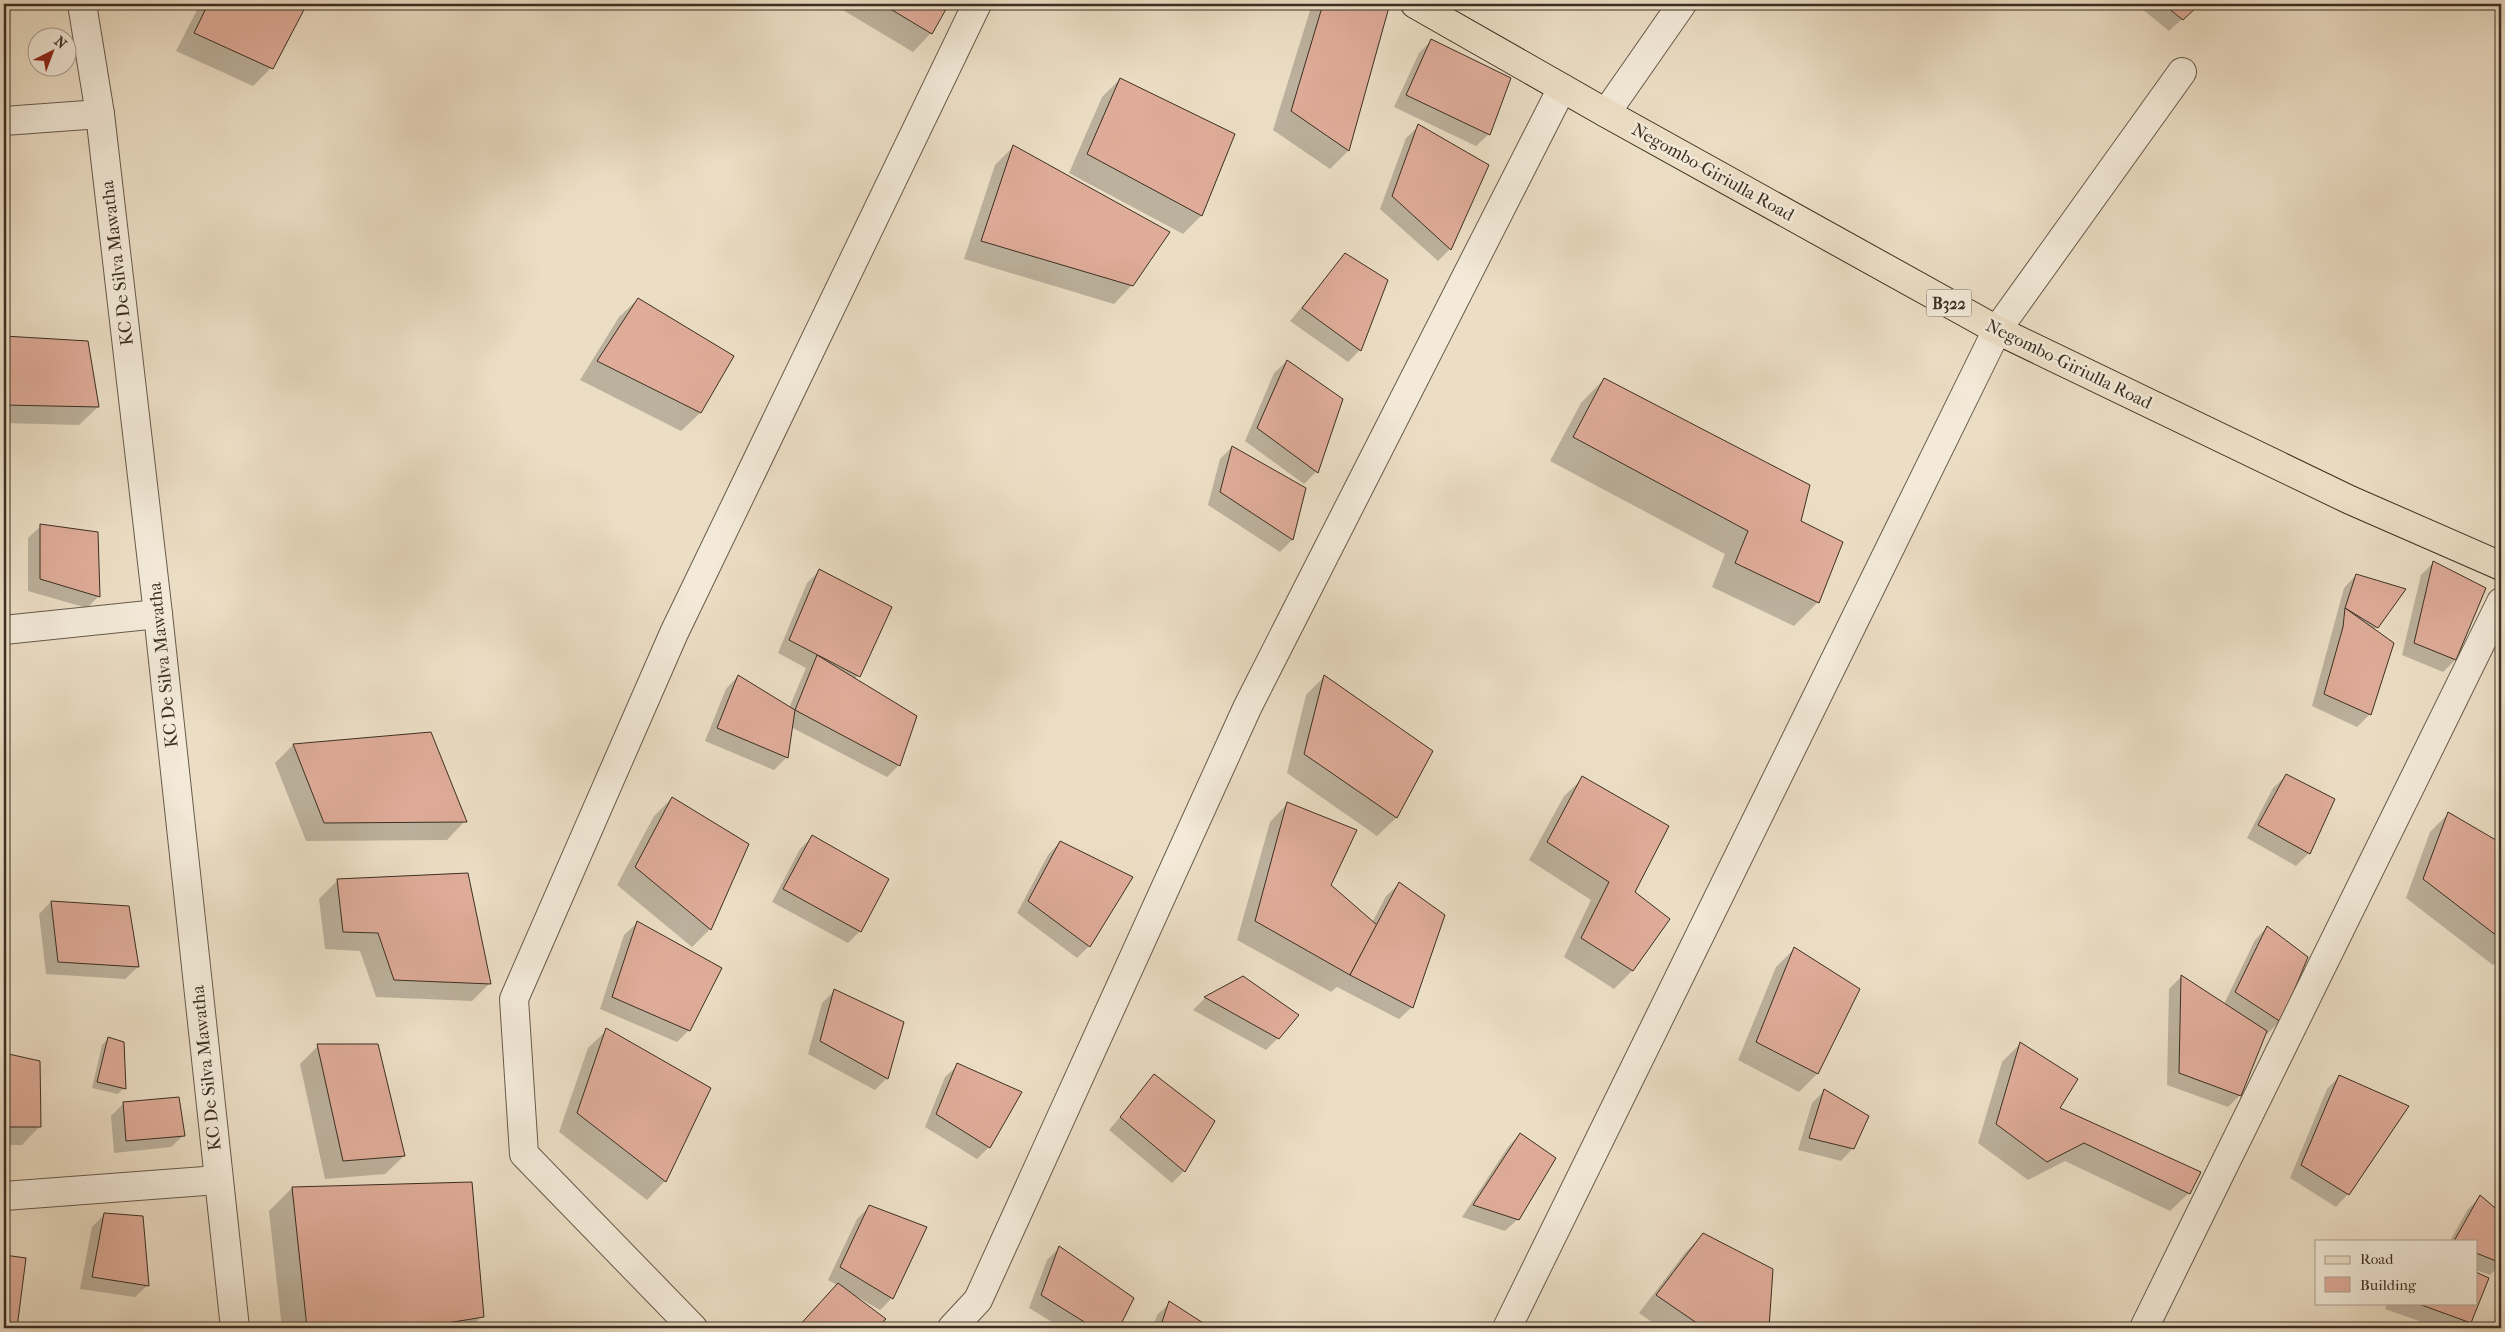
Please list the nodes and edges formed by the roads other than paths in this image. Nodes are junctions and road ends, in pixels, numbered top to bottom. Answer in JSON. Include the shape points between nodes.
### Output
{"nodes":[{"id":1,"x":82,"y":4,"type":"edge"},
{"id":2,"x":977,"y":4,"type":"edge"},
{"id":3,"x":1415,"y":4,"type":"edge"},
{"id":4,"x":1682,"y":4,"type":"edge"},
{"id":5,"x":2182,"y":72,"type":"dead end"},
{"id":6,"x":1562,"y":88,"type":"junction"},
{"id":7,"x":1606,"y":113,"type":"junction"},
{"id":8,"x":100,"y":114,"type":"junction"},
{"id":9,"x":4,"y":121,"type":"edge"},
{"id":10,"x":1997,"y":330,"type":"junction"},
{"id":11,"x":2501,"y":566,"type":"edge"},
{"id":12,"x":2501,"y":602,"type":"edge"},
{"id":13,"x":158,"y":614,"type":"junction"},
{"id":14,"x":4,"y":630,"type":"edge"},
{"id":15,"x":218,"y":1180,"type":"junction"},
{"id":16,"x":4,"y":1196,"type":"edge"},
{"id":17,"x":235,"y":1328,"type":"edge"},
{"id":18,"x":693,"y":1328,"type":"edge"},
{"id":19,"x":952,"y":1328,"type":"edge"},
{"id":20,"x":1507,"y":1328,"type":"edge"},
{"id":21,"x":2144,"y":1328,"type":"edge"}],
"edges":[{"from":1,"to":8,"type":"street","name":"KC De Silva Mawatha"},
{"from":2,"to":18,"type":"street","via":[[674,633],[514,999],[524,1154]]},
{"from":3,"to":6,"type":"main road","name":"Negombo-Giriulla Road","number":"B322"},
{"from":4,"to":7,"type":"street"},
{"from":5,"to":10,"type":"street"},
{"from":6,"to":7,"type":"main road","name":"Negombo-Giriulla Road","number":"B322"},
{"from":6,"to":19,"type":"street","via":[[1248,706],[978,1300]]},
{"from":7,"to":10,"type":"main road","name":"Negombo-Giriulla Road","number":"B322"},
{"from":8,"to":9,"type":"street"},
{"from":8,"to":13,"type":"street","name":"KC De Silva Mawatha"},
{"from":10,"to":11,"type":"main road","name":"Negombo-Giriulla Road","number":"B322","via":[[2350,500]]},
{"from":10,"to":20,"type":"street"},
{"from":12,"to":21,"type":"street"},
{"from":13,"to":14,"type":"street"},
{"from":13,"to":15,"type":"street","name":"KC De Silva Mawatha"},
{"from":15,"to":16,"type":"street"},
{"from":15,"to":17,"type":"street","name":"KC De Silva Mawatha"}]}
